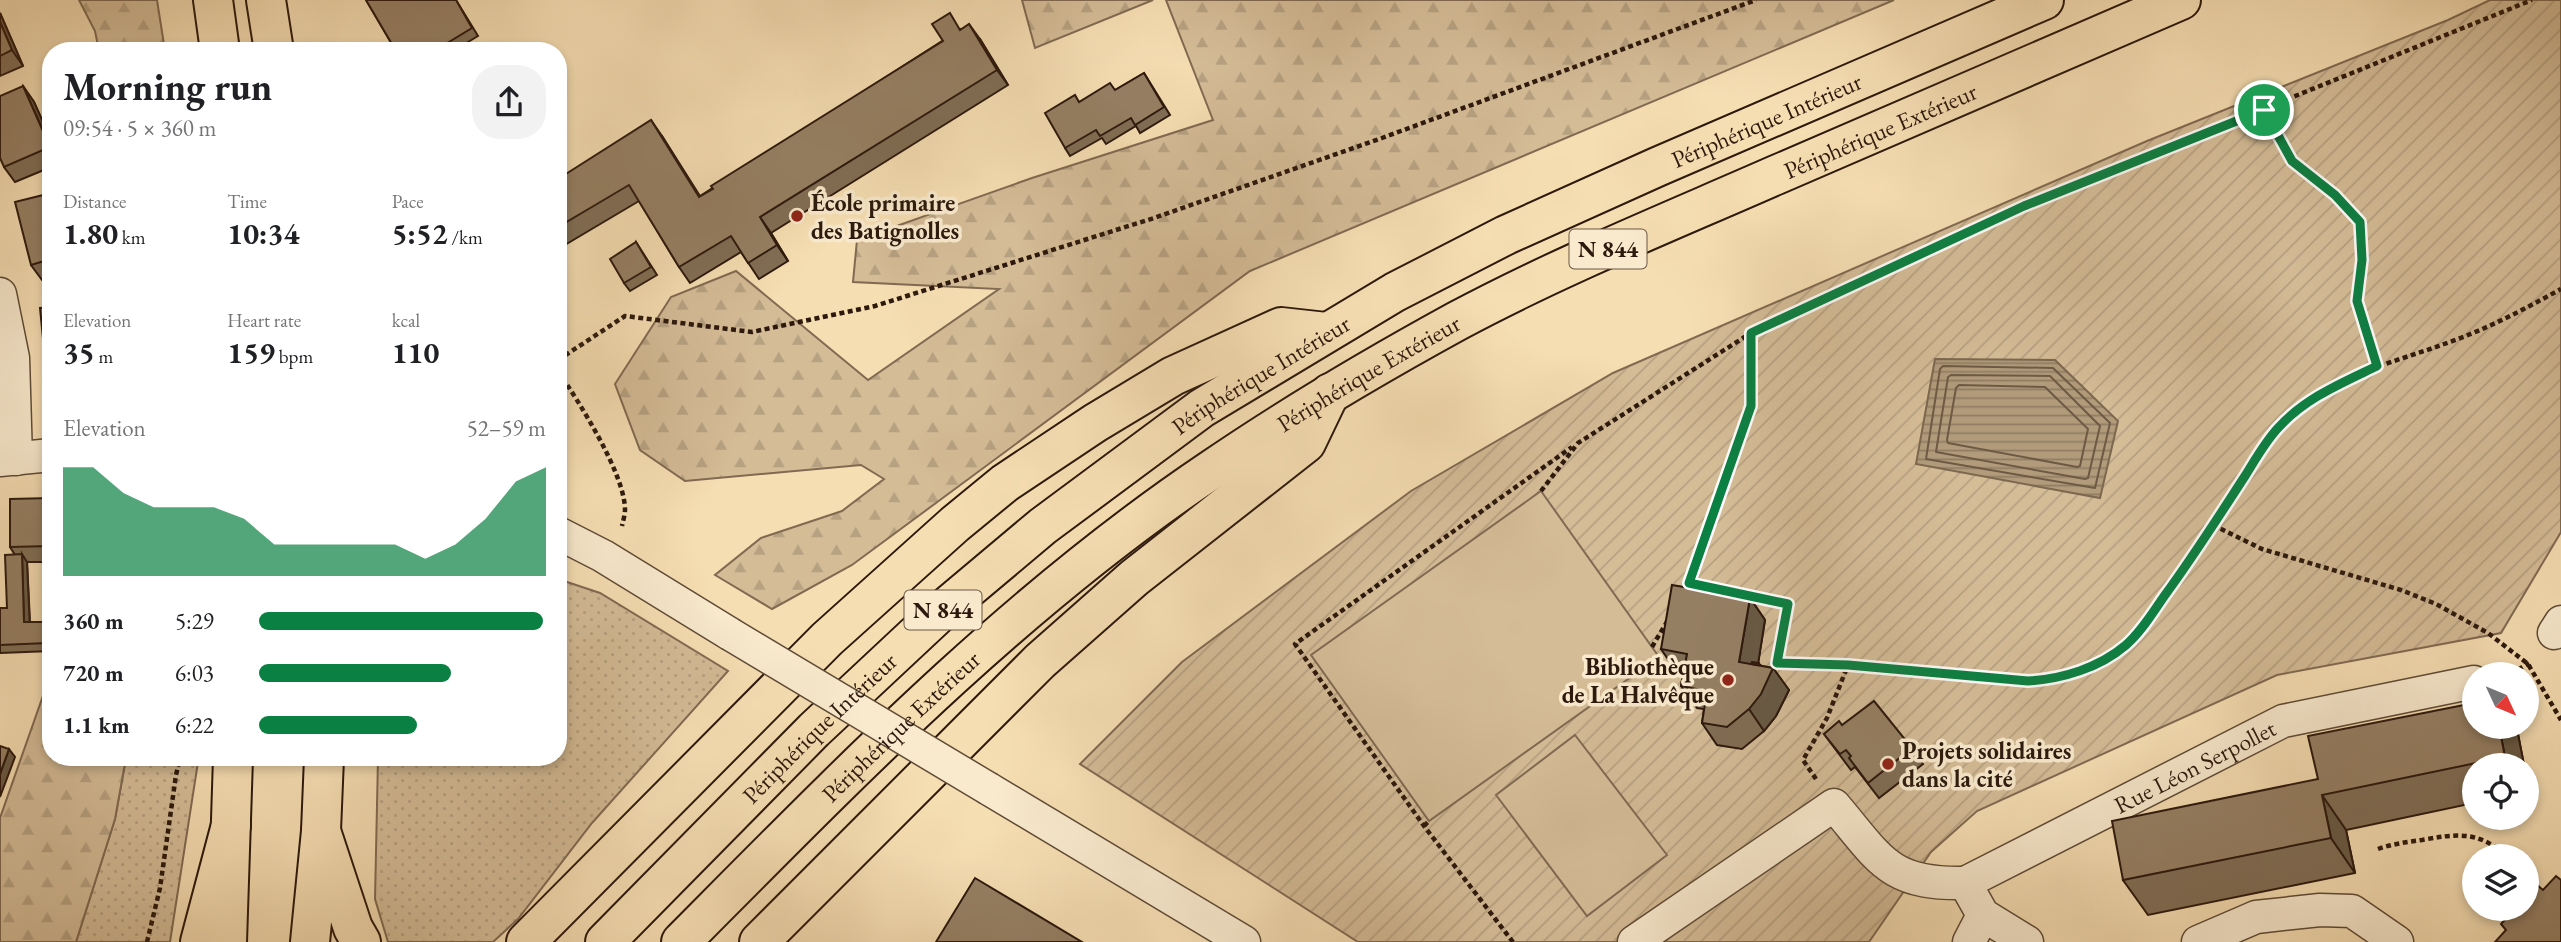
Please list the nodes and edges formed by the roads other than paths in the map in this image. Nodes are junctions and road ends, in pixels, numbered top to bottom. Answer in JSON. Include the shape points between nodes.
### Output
{"nodes":[{"id":1,"x":213,"y":0,"type":"edge"},
{"id":2,"x":266,"y":0,"type":"edge"},
{"id":3,"x":2044,"y":0,"type":"edge"},
{"id":4,"x":2181,"y":0,"type":"edge"},
{"id":5,"x":219,"y":42,"type":"edge"},
{"id":6,"x":273,"y":42,"type":"edge"},
{"id":7,"x":0,"y":294,"type":"edge"},
{"id":8,"x":1326,"y":332,"type":"junction"},
{"id":9,"x":1330,"y":393,"type":"junction"},
{"id":10,"x":42,"y":456,"type":"edge"},
{"id":11,"x":8,"y":460,"type":"edge"},
{"id":12,"x":567,"y":538,"type":"edge"},
{"id":13,"x":2462,"y":684,"type":"edge"},
{"id":14,"x":233,"y":766,"type":"edge"},
{"id":15,"x":324,"y":766,"type":"edge"},
{"id":16,"x":231,"y":825,"type":"junction"},
{"id":17,"x":321,"y":831,"type":"junction"},
{"id":18,"x":1965,"y":883,"type":"junction"},
{"id":19,"x":1976,"y":928,"type":"edge"},
{"id":20,"x":200,"y":942,"type":"edge"},
{"id":21,"x":227,"y":942,"type":"edge"},
{"id":22,"x":310,"y":942,"type":"edge"},
{"id":23,"x":361,"y":942,"type":"edge"},
{"id":24,"x":526,"y":942,"type":"edge"},
{"id":25,"x":605,"y":942,"type":"edge"},
{"id":26,"x":681,"y":942,"type":"edge"},
{"id":27,"x":759,"y":942,"type":"edge"},
{"id":28,"x":1244,"y":942,"type":"edge"},
{"id":29,"x":1634,"y":942,"type":"edge"},
{"id":30,"x":2026,"y":942,"type":"edge"},
{"id":31,"x":2198,"y":942,"type":"edge"},
{"id":32,"x":2397,"y":942,"type":"edge"}],
"edges":[{"from":1,"to":5,"type":"main road"},
{"from":2,"to":6,"type":"main road"},
{"from":3,"to":8,"type":"main road","name":"Périphérique Intérieur","number":"N 844","via":[[1506,235]]},
{"from":4,"to":9,"type":"main road","name":"Périphérique Extérieur","number":"N 844","via":[[1592,256],[1460,320]]},
{"from":7,"to":11,"type":"street","via":[[13,358]]},
{"from":8,"to":24,"type":"main road","via":[[1281,327],[1173,376],[1005,483],[827,639]]},
{"from":8,"to":25,"type":"main road","name":"Périphérique Intérieur","number":"N 844","via":[[1202,408],[1043,526],[937,615],[814,730]]},
{"from":9,"to":26,"type":"main road","name":"Périphérique Extérieur","number":"N 844","via":[[1150,512],[1035,602],[929,696]]},
{"from":9,"to":27,"type":"main road","via":[[1306,443],[1134,578],[1040,661]]},
{"from":10,"to":11,"type":"street"},
{"from":12,"to":28,"type":"street","bridge":true},
{"from":13,"to":18,"type":"street","name":"Rue Léon Serpollet","via":[[2283,721]]},
{"from":14,"to":16,"type":"main road"},
{"from":15,"to":17,"type":"main road"},
{"from":16,"to":20,"type":"main road"},
{"from":16,"to":21,"type":"main road"},
{"from":17,"to":22,"type":"main road"},
{"from":17,"to":23,"type":"main road"},
{"from":18,"to":19,"type":"street"},
{"from":18,"to":29,"type":"street","via":[[1934,884],[1886,865],[1834,805]]},
{"from":19,"to":30,"type":"street"},
{"from":31,"to":32,"type":"street","via":[[2256,917],[2320,909],[2352,911]]}]}
